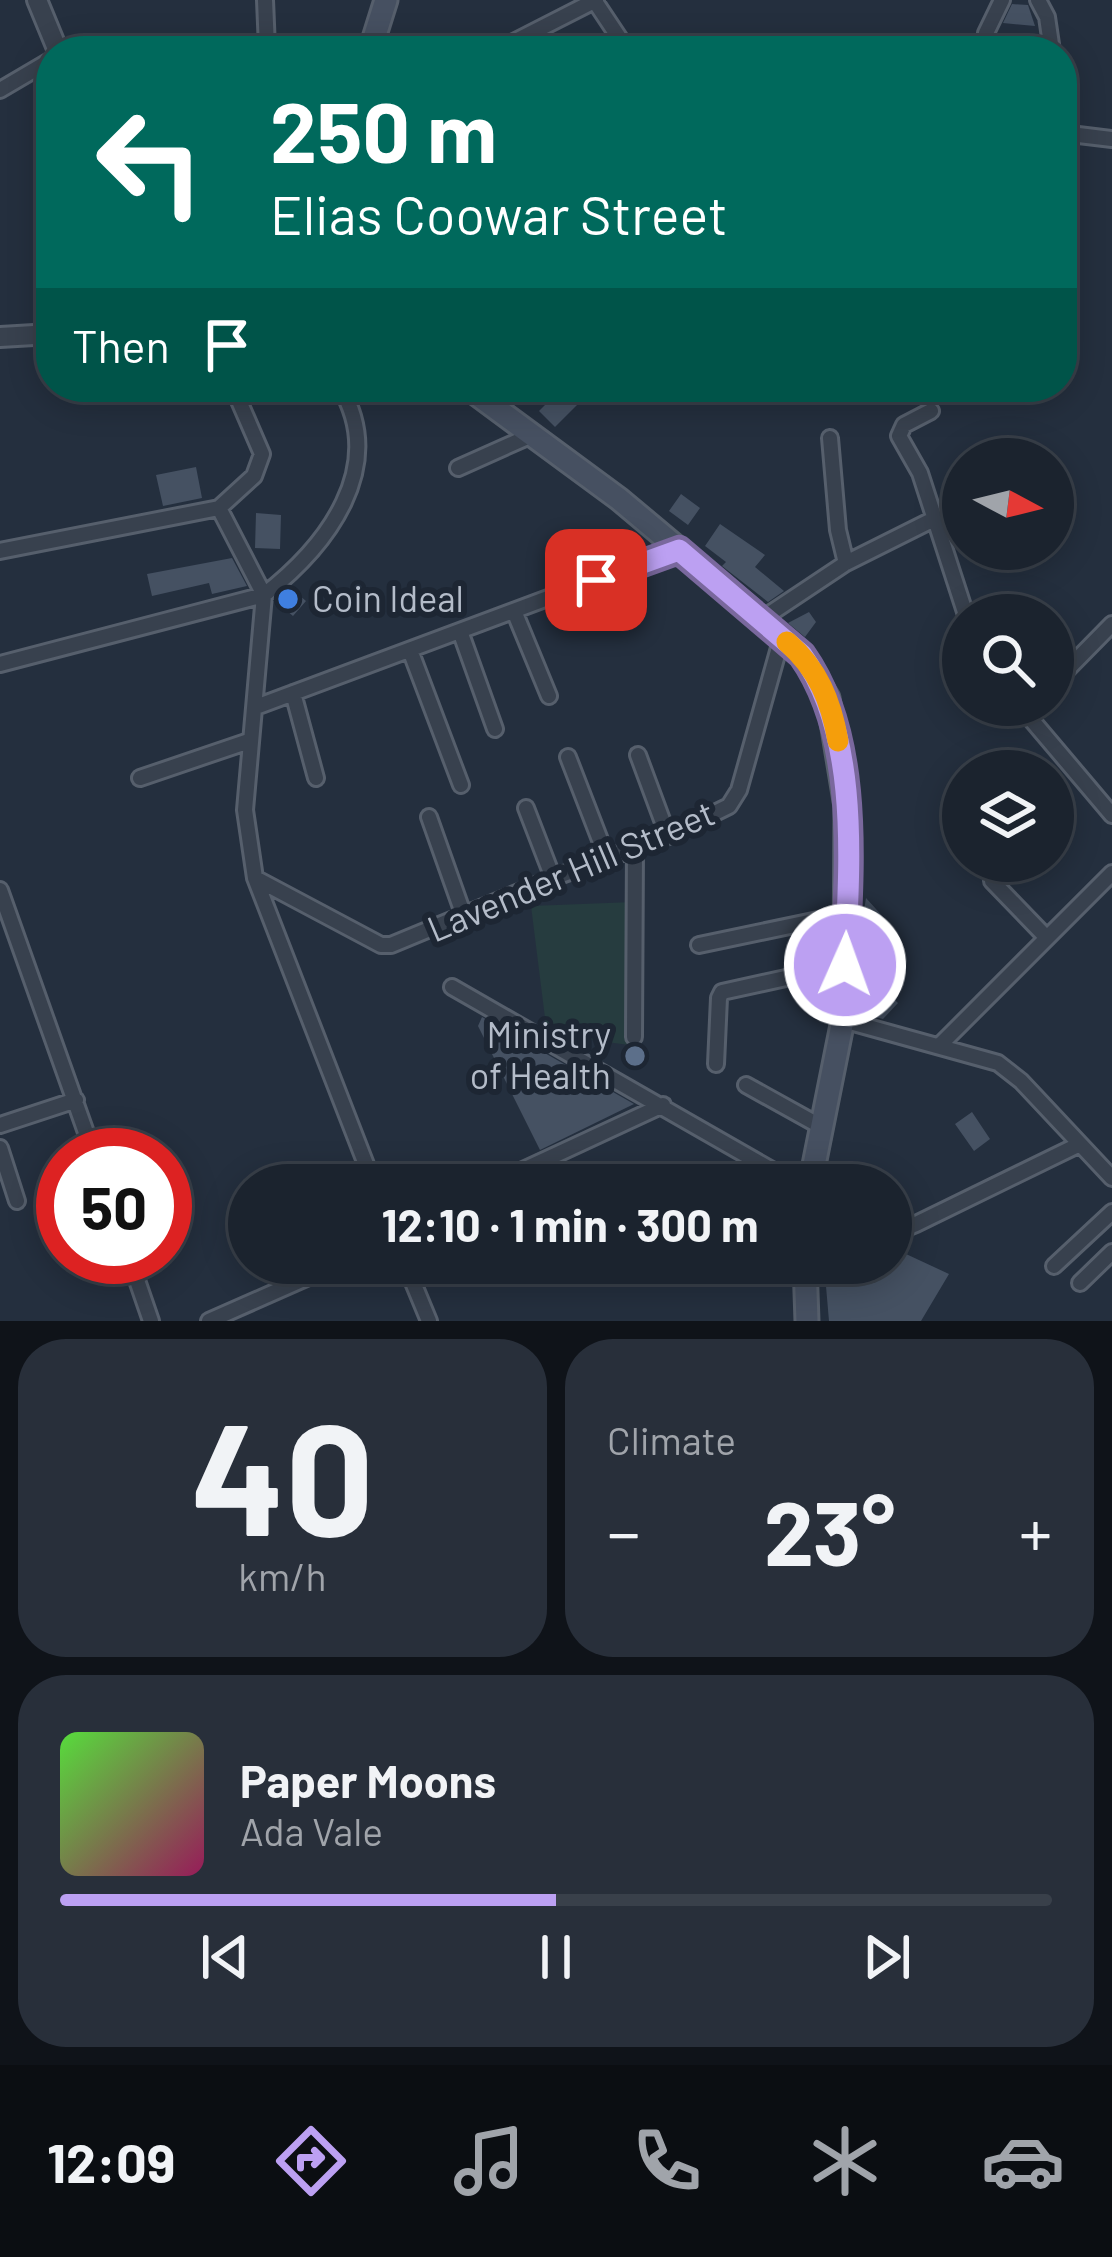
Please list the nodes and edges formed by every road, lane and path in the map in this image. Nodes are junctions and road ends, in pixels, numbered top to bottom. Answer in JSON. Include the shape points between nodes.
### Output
{"nodes":[{"id":1,"x":38,"y":0,"type":"edge"},
{"id":2,"x":265,"y":0,"type":"edge"},
{"id":3,"x":386,"y":0,"type":"edge"},
{"id":4,"x":595,"y":0,"type":"edge"},
{"id":5,"x":1002,"y":0,"type":"edge"},
{"id":6,"x":1038,"y":0,"type":"edge"},
{"id":7,"x":52,"y":36,"type":"edge"},
{"id":8,"x":266,"y":36,"type":"edge"},
{"id":9,"x":375,"y":36,"type":"edge"},
{"id":10,"x":525,"y":36,"type":"edge"},
{"id":11,"x":618,"y":36,"type":"edge"},
{"id":12,"x":986,"y":36,"type":"edge"},
{"id":13,"x":1050,"y":36,"type":"edge"},
{"id":14,"x":36,"y":69,"type":"edge"},
{"id":15,"x":0,"y":90,"type":"edge"},
{"id":16,"x":1077,"y":135,"type":"edge"},
{"id":17,"x":1112,"y":140,"type":"edge"},
{"id":18,"x":36,"y":335,"type":"edge"},
{"id":19,"x":0,"y":337,"type":"edge"},
{"id":20,"x":239,"y":402,"type":"edge"},
{"id":21,"x":348,"y":402,"type":"edge"},
{"id":22,"x":488,"y":402,"type":"edge"},
{"id":23,"x":931,"y":411,"type":"dead end"},
{"id":24,"x":534,"y":434,"type":"junction"},
{"id":25,"x":830,"y":438,"type":"dead end"},
{"id":26,"x":458,"y":468,"type":"dead end"},
{"id":27,"x":219,"y":508,"type":"junction"},
{"id":28,"x":934,"y":519,"type":"junction"},
{"id":29,"x":679,"y":550,"type":"junction"},
{"id":30,"x":0,"y":551,"type":"edge"},
{"id":31,"x":846,"y":563,"type":"junction"},
{"id":32,"x":958,"y":594,"type":"edge"},
{"id":33,"x":264,"y":596,"type":"junction"},
{"id":34,"x":514,"y":611,"type":"junction"},
{"id":35,"x":762,"y":620,"type":"junction"},
{"id":36,"x":1112,"y":624,"type":"edge"},
{"id":37,"x":460,"y":631,"type":"junction"},
{"id":38,"x":782,"y":637,"type":"junction"},
{"id":39,"x":410,"y":650,"type":"junction"},
{"id":40,"x":1074,"y":663,"type":"edge"},
{"id":41,"x":0,"y":664,"type":"edge"},
{"id":42,"x":293,"y":693,"type":"junction"},
{"id":43,"x":549,"y":696,"type":"dead end"},
{"id":44,"x":256,"y":707,"type":"junction"},
{"id":45,"x":1040,"y":726,"type":"edge"},
{"id":46,"x":495,"y":729,"type":"dead end"},
{"id":47,"x":249,"y":741,"type":"junction"},
{"id":48,"x":638,"y":755,"type":"dead end"},
{"id":49,"x":568,"y":757,"type":"dead end"},
{"id":50,"x":140,"y":778,"type":"dead end"},
{"id":51,"x":316,"y":778,"type":"dead end"},
{"id":52,"x":461,"y":785,"type":"dead end"},
{"id":53,"x":526,"y":808,"type":"dead end"},
{"id":54,"x":1112,"y":815,"type":"edge"},
{"id":55,"x":429,"y":818,"type":"dead end"},
{"id":56,"x":668,"y":836,"type":"junction"},
{"id":57,"x":635,"y":848,"type":"junction"},
{"id":58,"x":607,"y":858,"type":"junction"},
{"id":59,"x":1112,"y":873,"type":"edge"},
{"id":60,"x":255,"y":878,"type":"junction"},
{"id":61,"x":554,"y":878,"type":"junction"},
{"id":62,"x":994,"y":882,"type":"edge"},
{"id":63,"x":0,"y":890,"type":"edge"},
{"id":64,"x":847,"y":914,"type":"junction"},
{"id":65,"x":464,"y":916,"type":"junction"},
{"id":66,"x":1046,"y":937,"type":"junction"},
{"id":67,"x":699,"y":945,"type":"dead end"},
{"id":68,"x":845,"y":965,"type":"junction"},
{"id":69,"x":452,"y":987,"type":"dead end"},
{"id":70,"x":843,"y":1020,"type":"junction"},
{"id":71,"x":634,"y":1037,"type":"dead end"},
{"id":72,"x":939,"y":1046,"type":"junction"},
{"id":73,"x":716,"y":1064,"type":"dead end"},
{"id":74,"x":746,"y":1085,"type":"dead end"},
{"id":75,"x":76,"y":1100,"type":"junction"},
{"id":76,"x":663,"y":1105,"type":"junction"},
{"id":77,"x":0,"y":1125,"type":"edge"},
{"id":78,"x":820,"y":1126,"type":"junction"},
{"id":79,"x":85,"y":1128,"type":"edge"},
{"id":80,"x":1080,"y":1144,"type":"junction"},
{"id":81,"x":0,"y":1148,"type":"edge"},
{"id":82,"x":366,"y":1164,"type":"edge"},
{"id":83,"x":535,"y":1164,"type":"edge"},
{"id":84,"x":763,"y":1164,"type":"edge"},
{"id":85,"x":814,"y":1164,"type":"edge"},
{"id":86,"x":1112,"y":1178,"type":"edge"},
{"id":87,"x":17,"y":1201,"type":"dead end"},
{"id":88,"x":1112,"y":1212,"type":"edge"},
{"id":89,"x":912,"y":1225,"type":"edge"},
{"id":90,"x":1112,"y":1252,"type":"edge"},
{"id":91,"x":1054,"y":1266,"type":"dead end"},
{"id":92,"x":1080,"y":1283,"type":"dead end"},
{"id":93,"x":138,"y":1284,"type":"edge"},
{"id":94,"x":293,"y":1284,"type":"edge"},
{"id":95,"x":414,"y":1284,"type":"edge"},
{"id":96,"x":806,"y":1284,"type":"edge"},
{"id":97,"x":151,"y":1321,"type":"edge"},
{"id":98,"x":209,"y":1321,"type":"edge"},
{"id":99,"x":429,"y":1321,"type":"edge"},
{"id":100,"x":807,"y":1321,"type":"edge"}],
"edges":[{"from":1,"to":7,"type":"street"},
{"from":2,"to":8,"type":"street"},
{"from":3,"to":9,"type":"main road"},
{"from":4,"to":10,"type":"street"},
{"from":4,"to":11,"type":"street"},
{"from":5,"to":12,"type":"street"},
{"from":6,"to":13,"type":"street"},
{"from":14,"to":15,"type":"street"},
{"from":16,"to":17,"type":"street"},
{"from":18,"to":19,"type":"street"},
{"from":20,"to":27,"type":"street","via":[[262,454],[254,476]]},
{"from":21,"to":33,"type":"street","via":[[358,437],[354,483],[310,555]]},
{"from":22,"to":24,"type":"main road"},
{"from":23,"to":28,"type":"street","via":[[904,424],[899,436]]},
{"from":24,"to":26,"type":"street"},
{"from":24,"to":29,"type":"main road"},
{"from":25,"to":31,"type":"street"},
{"from":27,"to":30,"type":"street"},
{"from":27,"to":33,"type":"street"},
{"from":28,"to":31,"type":"street"},
{"from":28,"to":32,"type":"street"},
{"from":29,"to":34,"type":"street"},
{"from":29,"to":35,"type":"main road"},
{"from":31,"to":35,"type":"street"},
{"from":33,"to":41,"type":"street"},
{"from":33,"to":44,"type":"street"},
{"from":34,"to":37,"type":"street"},
{"from":34,"to":43,"type":"street"},
{"from":35,"to":38,"type":"main road"},
{"from":36,"to":40,"type":"street"},
{"from":37,"to":39,"type":"street"},
{"from":37,"to":46,"type":"street"},
{"from":38,"to":56,"type":"street","name":"Lavender Hill Street","via":[[739,790],[729,806]]},
{"from":38,"to":64,"type":"main road","via":[[816,675],[834,721]]},
{"from":39,"to":42,"type":"street"},
{"from":39,"to":52,"type":"street"},
{"from":42,"to":44,"type":"street"},
{"from":42,"to":51,"type":"street"},
{"from":44,"to":47,"type":"street"},
{"from":45,"to":54,"type":"street"},
{"from":47,"to":50,"type":"street"},
{"from":47,"to":60,"type":"street","via":[[245,810]]},
{"from":48,"to":56,"type":"street"},
{"from":49,"to":58,"type":"street"},
{"from":53,"to":61,"type":"street"},
{"from":55,"to":65,"type":"street"},
{"from":56,"to":57,"type":"street","name":"Lavender Hill Street"},
{"from":57,"to":58,"type":"street","name":"Lavender Hill Street"},
{"from":57,"to":71,"type":"street"},
{"from":58,"to":61,"type":"street","name":"Lavender Hill Street"},
{"from":59,"to":66,"type":"street"},
{"from":60,"to":65,"type":"street","name":"Lavender Hill Street","via":[[381,945]]},
{"from":60,"to":82,"type":"street"},
{"from":61,"to":65,"type":"street","name":"Lavender Hill Street"},
{"from":62,"to":66,"type":"street"},
{"from":63,"to":75,"type":"street"},
{"from":64,"to":67,"type":"street"},
{"from":64,"to":68,"type":"main road"},
{"from":66,"to":72,"type":"street"},
{"from":68,"to":70,"type":"main road"},
{"from":68,"to":73,"type":"street","via":[[722,992]]},
{"from":69,"to":76,"type":"street"},
{"from":70,"to":72,"type":"street"},
{"from":70,"to":78,"type":"main road"},
{"from":72,"to":80,"type":"street","via":[[998,1063]]},
{"from":74,"to":78,"type":"street"},
{"from":75,"to":77,"type":"street"},
{"from":75,"to":79,"type":"street"},
{"from":76,"to":83,"type":"street"},
{"from":76,"to":84,"type":"street"},
{"from":78,"to":85,"type":"main road"},
{"from":80,"to":86,"type":"street"},
{"from":80,"to":89,"type":"street"},
{"from":81,"to":87,"type":"street"},
{"from":88,"to":91,"type":"street"},
{"from":90,"to":92,"type":"street"},
{"from":93,"to":97,"type":"street"},
{"from":94,"to":98,"type":"street"},
{"from":95,"to":99,"type":"street"},
{"from":96,"to":100,"type":"main road"}]}
